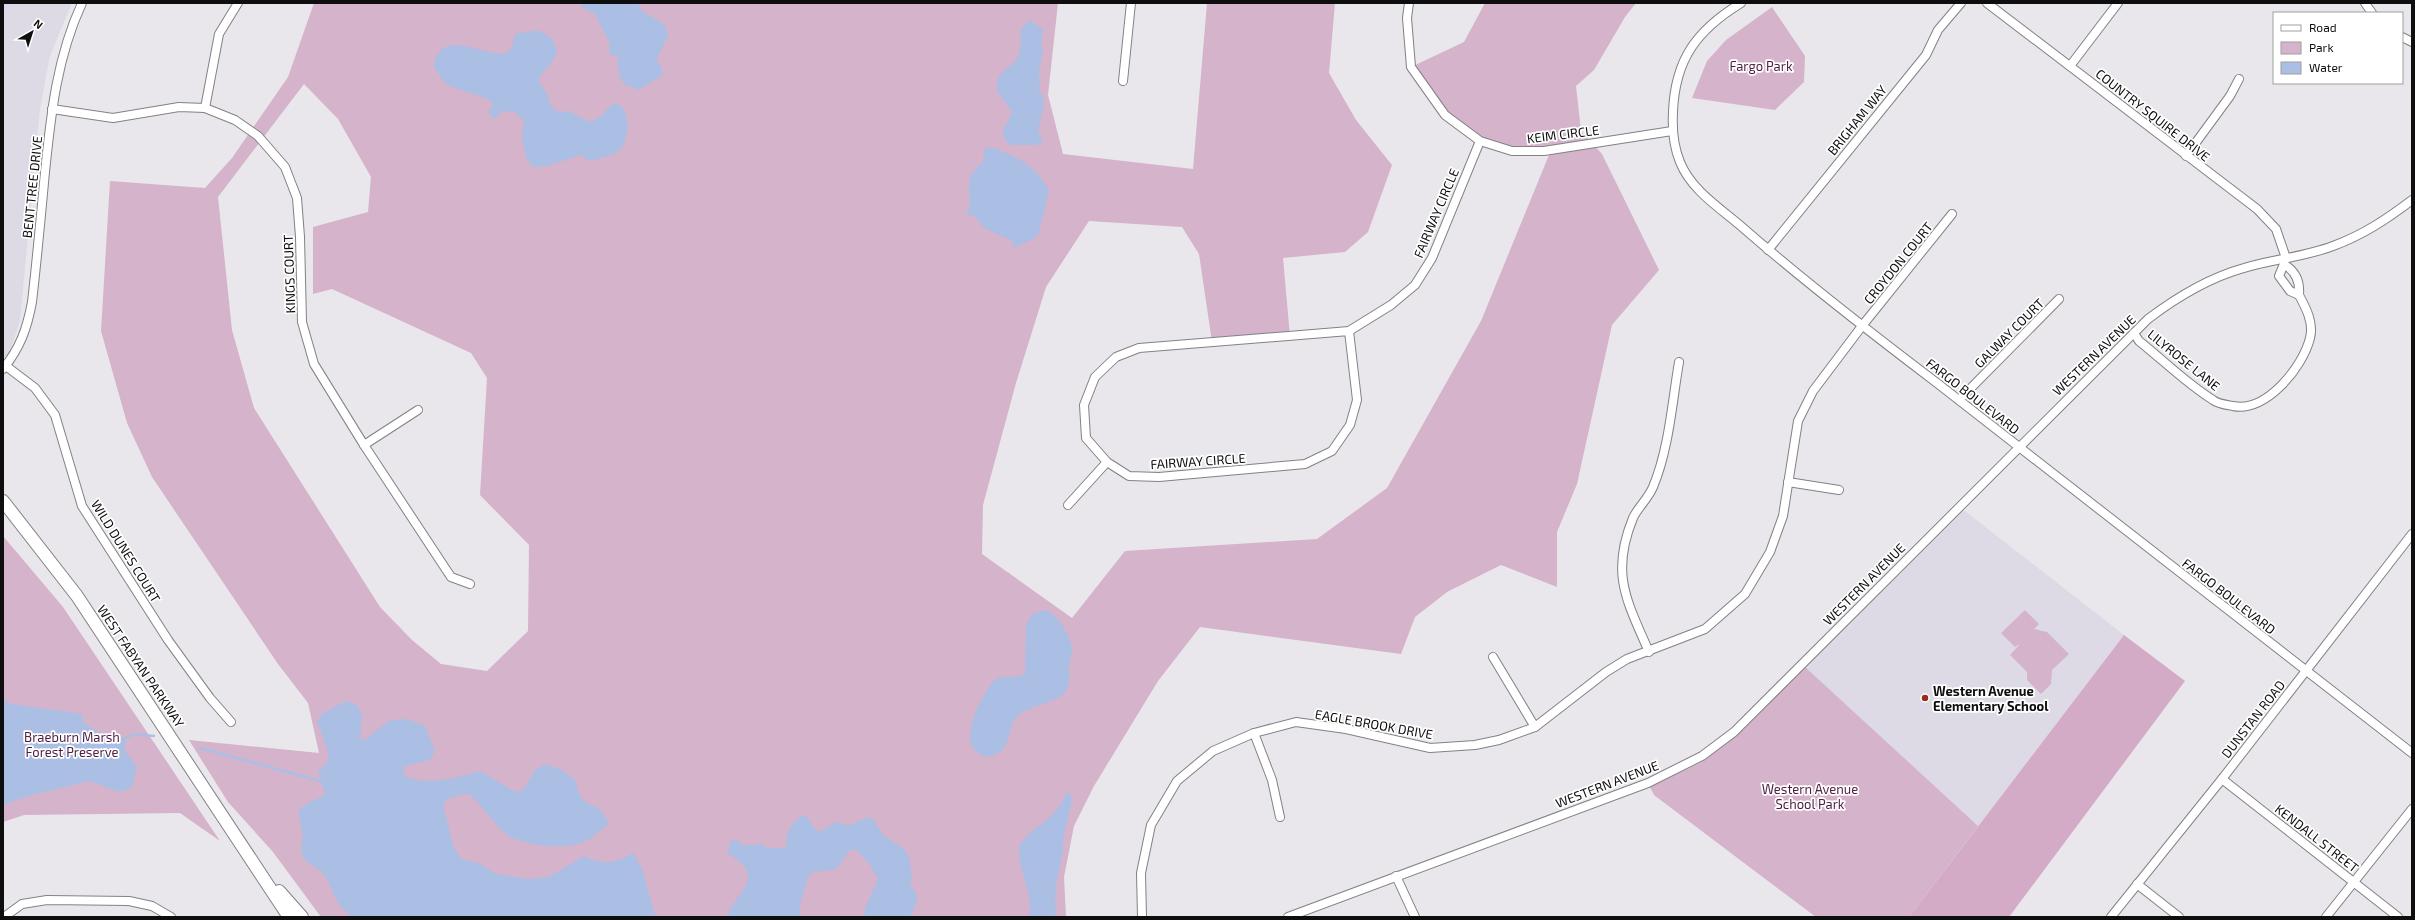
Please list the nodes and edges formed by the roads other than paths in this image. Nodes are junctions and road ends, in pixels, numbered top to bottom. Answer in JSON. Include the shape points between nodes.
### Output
{"nodes":[{"id":1,"x":82,"y":3,"type":"edge"},
{"id":2,"x":238,"y":3,"type":"edge"},
{"id":3,"x":1131,"y":3,"type":"edge"},
{"id":4,"x":1409,"y":3,"type":"edge"},
{"id":5,"x":1741,"y":3,"type":"edge"},
{"id":6,"x":1961,"y":3,"type":"edge"},
{"id":7,"x":1987,"y":3,"type":"edge"},
{"id":8,"x":2118,"y":3,"type":"edge"},
{"id":9,"x":2365,"y":3,"type":"edge"},
{"id":10,"x":2371,"y":12,"type":"edge"},
{"id":11,"x":2403,"y":38,"type":"edge"},
{"id":12,"x":2412,"y":42,"type":"edge"},
{"id":13,"x":2070,"y":66,"type":"junction"},
{"id":14,"x":2239,"y":79,"type":"dead end"},
{"id":15,"x":1122,"y":81,"type":"dead end"},
{"id":16,"x":205,"y":108,"type":"junction"},
{"id":17,"x":52,"y":109,"type":"junction"},
{"id":18,"x":1672,"y":131,"type":"junction"},
{"id":19,"x":1480,"y":141,"type":"junction"},
{"id":20,"x":2186,"y":156,"type":"junction"},
{"id":21,"x":2412,"y":200,"type":"edge"},
{"id":22,"x":1952,"y":214,"type":"dead end"},
{"id":23,"x":1768,"y":250,"type":"junction"},
{"id":24,"x":2286,"y":258,"type":"junction"},
{"id":25,"x":2299,"y":295,"type":"dead end"},
{"id":26,"x":2059,"y":299,"type":"dead end"},
{"id":27,"x":1862,"y":326,"type":"junction"},
{"id":28,"x":1349,"y":331,"type":"junction"},
{"id":29,"x":2134,"y":333,"type":"junction"},
{"id":30,"x":1679,"y":362,"type":"dead end"},
{"id":31,"x":5,"y":368,"type":"edge"},
{"id":32,"x":1959,"y":400,"type":"junction"},
{"id":33,"x":418,"y":410,"type":"dead end"},
{"id":34,"x":364,"y":445,"type":"junction"},
{"id":35,"x":2018,"y":446,"type":"junction"},
{"id":36,"x":1107,"y":462,"type":"junction"},
{"id":37,"x":1788,"y":482,"type":"junction"},
{"id":38,"x":1839,"y":490,"type":"dead end"},
{"id":39,"x":3,"y":501,"type":"edge"},
{"id":40,"x":1068,"y":505,"type":"dead end"},
{"id":41,"x":2412,"y":534,"type":"edge"},
{"id":42,"x":470,"y":584,"type":"dead end"},
{"id":43,"x":1649,"y":652,"type":"junction"},
{"id":44,"x":1493,"y":657,"type":"dead end"},
{"id":45,"x":2306,"y":671,"type":"junction"},
{"id":46,"x":231,"y":722,"type":"dead end"},
{"id":47,"x":1535,"y":727,"type":"junction"},
{"id":48,"x":1254,"y":733,"type":"junction"},
{"id":49,"x":2412,"y":753,"type":"edge"},
{"id":50,"x":2222,"y":779,"type":"junction"},
{"id":51,"x":2412,"y":809,"type":"edge"},
{"id":52,"x":1280,"y":817,"type":"dead end"},
{"id":53,"x":246,"y":854,"type":"junction"},
{"id":54,"x":1396,"y":876,"type":"junction"},
{"id":55,"x":2354,"y":882,"type":"junction"},
{"id":56,"x":2137,"y":884,"type":"junction"},
{"id":57,"x":4,"y":917,"type":"edge"},
{"id":58,"x":171,"y":917,"type":"edge"},
{"id":59,"x":289,"y":917,"type":"edge"},
{"id":60,"x":302,"y":917,"type":"edge"},
{"id":61,"x":1142,"y":917,"type":"edge"},
{"id":62,"x":1288,"y":917,"type":"edge"},
{"id":63,"x":1415,"y":917,"type":"edge"},
{"id":64,"x":2111,"y":917,"type":"edge"},
{"id":65,"x":2179,"y":917,"type":"edge"},
{"id":66,"x":2326,"y":917,"type":"edge"},
{"id":67,"x":2398,"y":917,"type":"edge"}],
"edges":[{"from":1,"to":17,"type":"street","name":"BENT TREE DRIVE","via":[[59,67]]},
{"from":2,"to":16,"type":"street","via":[[219,34]]},
{"from":3,"to":15,"type":"street"},
{"from":4,"to":19,"type":"street","name":"KEIM CIRCLE","via":[[1411,67],[1445,115]]},
{"from":5,"to":18,"type":"street","name":"FARGO BOULEVARD","via":[[1723,14],[1694,42],[1682,64],[1674,88]]},
{"from":6,"to":23,"type":"street","name":"BRIGHAM WAY","via":[[1938,30],[1926,55]]},
{"from":7,"to":13,"type":"street","name":"COUNTRY SQUIRE DRIVE"},
{"from":8,"to":13,"type":"street"},
{"from":9,"to":10,"type":"street"},
{"from":11,"to":12,"type":"street"},
{"from":13,"to":20,"type":"street","name":"COUNTRY SQUIRE DRIVE"},
{"from":14,"to":20,"type":"street","via":[[2230,96]]},
{"from":16,"to":17,"type":"street","name":"KINGS COURT","via":[[179,107],[113,118]]},
{"from":16,"to":34,"type":"street","name":"KINGS COURT","via":[[235,120],[258,136],[285,166],[297,198],[302,322],[314,364]]},
{"from":17,"to":31,"type":"street","name":"BENT TREE DRIVE","via":[[28,327],[19,348]]},
{"from":18,"to":19,"type":"street","name":"KEIM CIRCLE","via":[[1544,150],[1512,151]]},
{"from":18,"to":23,"type":"street","name":"FARGO BOULEVARD","via":[[1681,165],[1696,188]]},
{"from":19,"to":28,"type":"street","name":"FAIRWAY CIRCLE","via":[[1432,258],[1415,285],[1391,305]]},
{"from":20,"to":24,"type":"street","name":"COUNTRY SQUIRE DRIVE","via":[[2257,209],[2276,229]]},
{"from":21,"to":24,"type":"street","name":"WESTERN AVENUE","via":[[2362,234],[2331,247]]},
{"from":22,"to":27,"type":"street","name":"CROYDON COURT"},
{"from":23,"to":27,"type":"street","name":"FARGO BOULEVARD"},
{"from":24,"to":29,"type":"street","name":"WESTERN AVENUE","via":[[2244,268],[2205,282],[2174,299]]},
{"from":25,"to":29,"type":"street","name":"LILYROSE LANE","via":[[2310,316],[2310,338],[2300,362],[2278,389],[2256,404],[2235,407],[2214,401],[2139,341]]},
{"from":26,"to":32,"type":"street","name":"GALWAY COURT"},
{"from":27,"to":32,"type":"street","name":"FARGO BOULEVARD"},
{"from":27,"to":37,"type":"street","name":"EAGLE BROOK DRIVE","via":[[1813,391],[1798,421]]},
{"from":28,"to":36,"type":"street","name":"FAIRWAY CIRCLE","via":[[1357,400],[1350,425],[1332,450],[1305,464],[1159,477],[1129,476]]},
{"from":28,"to":36,"type":"street","name":"FAIRWAY CIRCLE","via":[[1139,348],[1116,356],[1095,377],[1084,405],[1086,438]]},
{"from":29,"to":35,"type":"street","name":"WESTERN AVENUE"},
{"from":30,"to":43,"type":"street","via":[[1663,450],[1653,488],[1634,517],[1622,554],[1624,594]]},
{"from":31,"to":46,"type":"street","name":"WILD DUNES COURT","via":[[35,388],[55,415],[82,506],[168,640]]},
{"from":32,"to":35,"type":"street","name":"FARGO BOULEVARD"},
{"from":33,"to":34,"type":"street"},
{"from":34,"to":42,"type":"street","name":"KINGS COURT","via":[[450,577]]},
{"from":35,"to":45,"type":"street","name":"FARGO BOULEVARD"},
{"from":35,"to":54,"type":"street","name":"WESTERN AVENUE","via":[[1734,732],[1702,756],[1648,783]]},
{"from":36,"to":40,"type":"street"},
{"from":37,"to":38,"type":"street"},
{"from":37,"to":43,"type":"street","name":"EAGLE BROOK DRIVE","via":[[1783,516],[1770,552],[1745,594],[1705,629]]},
{"from":39,"to":53,"type":"main road","name":"WEST FABYAN PARKWAY","via":[[78,596]]},
{"from":41,"to":45,"type":"street","name":"DUNSTAN ROAD"},
{"from":43,"to":47,"type":"street","name":"EAGLE BROOK DRIVE","via":[[1627,659],[1606,672]]},
{"from":44,"to":47,"type":"street"},
{"from":45,"to":49,"type":"street","name":"FARGO BOULEVARD"},
{"from":45,"to":50,"type":"street","name":"DUNSTAN ROAD"},
{"from":47,"to":48,"type":"street","name":"EAGLE BROOK DRIVE","via":[[1499,740],[1450,748],[1411,744],[1346,729],[1296,722]]},
{"from":48,"to":52,"type":"street","via":[[1272,780]]},
{"from":48,"to":61,"type":"street","name":"EAGLE BROOK DRIVE","via":[[1213,751],[1173,788],[1151,825],[1141,873]]},
{"from":50,"to":55,"type":"street","name":"KENDALL STREET"},
{"from":50,"to":56,"type":"street","name":"DUNSTAN ROAD"},
{"from":51,"to":55,"type":"street"},
{"from":53,"to":59,"type":"main road","name":"WEST FABYAN PARKWAY"},
{"from":53,"to":60,"type":"main road","name":"WEST FABYAN PARKWAY"},
{"from":54,"to":62,"type":"street","name":"WESTERN AVENUE"},
{"from":54,"to":63,"type":"street"},
{"from":55,"to":66,"type":"street"},
{"from":55,"to":67,"type":"street","name":"KENDALL STREET"},
{"from":56,"to":64,"type":"street","name":"DUNSTAN ROAD"},
{"from":56,"to":65,"type":"street"},
{"from":57,"to":58,"type":"street","via":[[22,904],[47,900],[117,901],[152,906]]}]}
